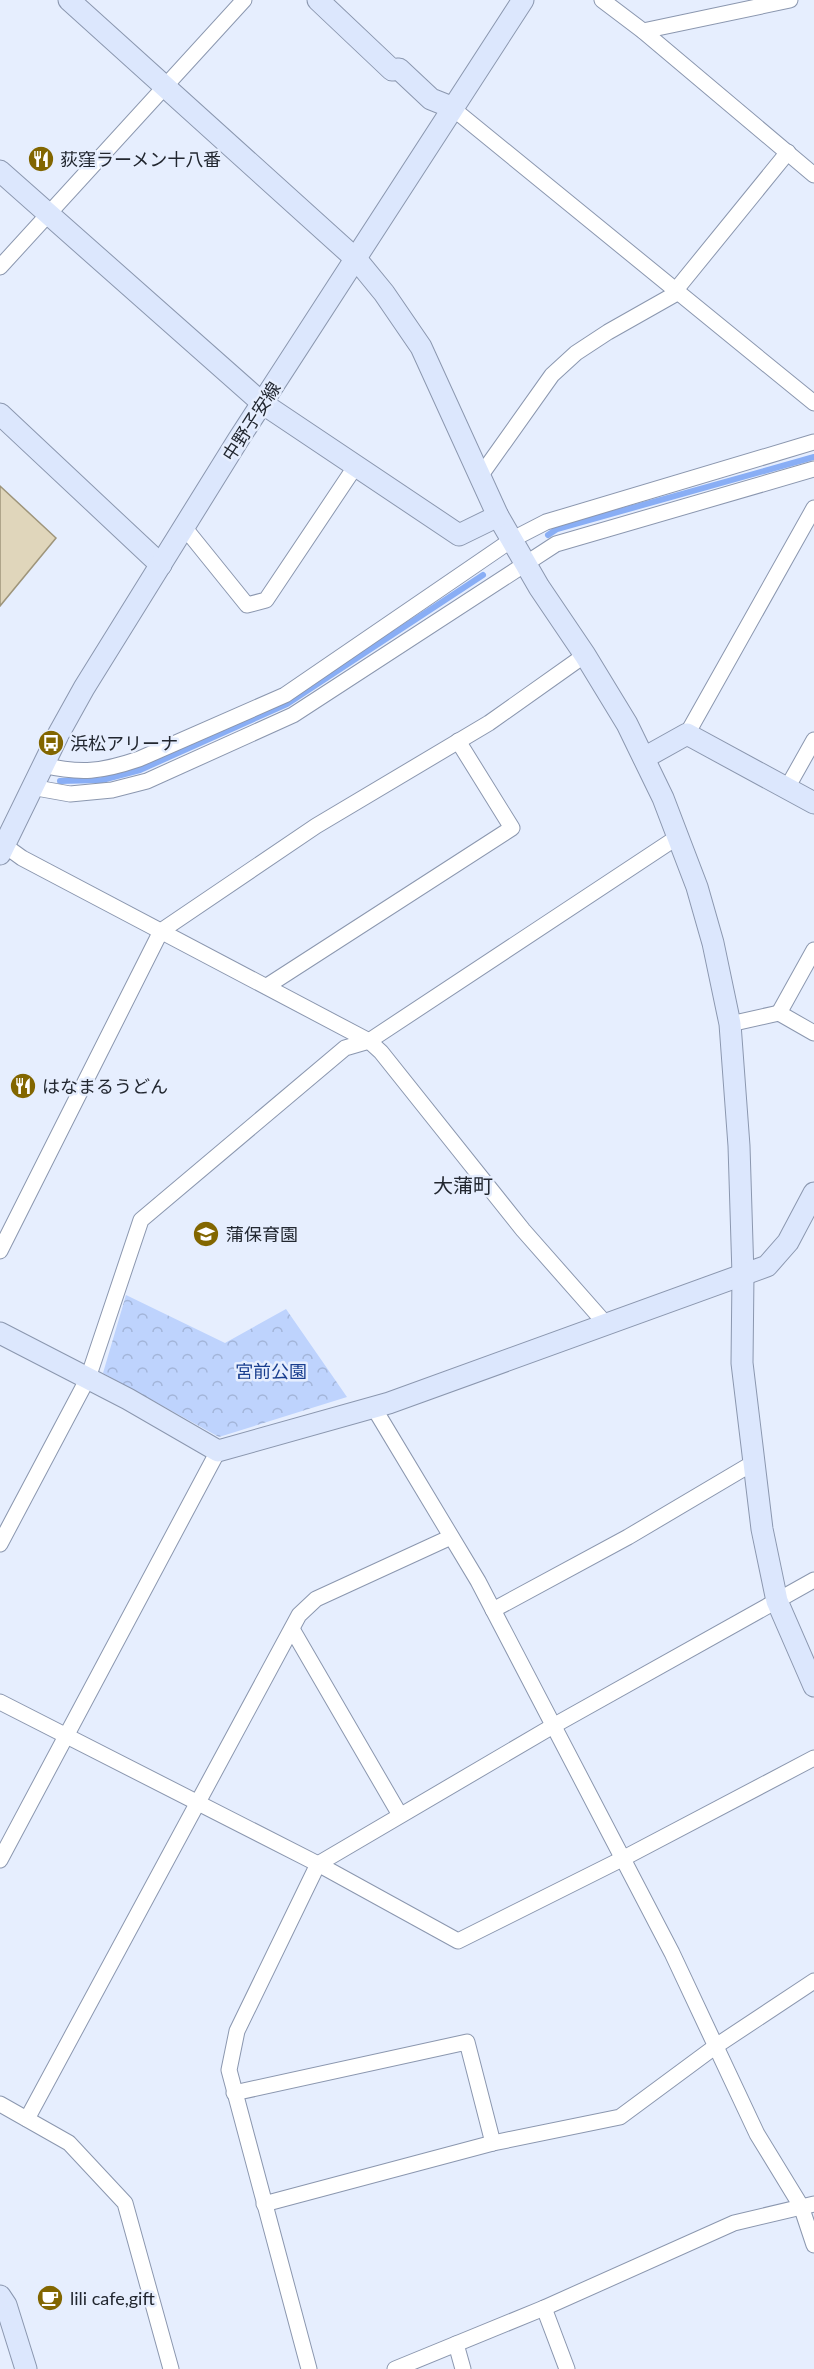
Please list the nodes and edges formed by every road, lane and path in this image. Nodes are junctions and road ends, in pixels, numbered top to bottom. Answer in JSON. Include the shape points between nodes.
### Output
{"nodes":[{"id":1,"x":69,"y":0,"type":"edge"},
{"id":2,"x":244,"y":0,"type":"edge"},
{"id":3,"x":318,"y":0,"type":"edge"},
{"id":4,"x":523,"y":0,"type":"edge"},
{"id":5,"x":602,"y":0,"type":"edge"},
{"id":6,"x":790,"y":0,"type":"edge"},
{"id":7,"x":643,"y":31,"type":"junction"},
{"id":8,"x":164,"y":87,"type":"junction"},
{"id":9,"x":451,"y":107,"type":"junction"},
{"id":10,"x":788,"y":152,"type":"junction"},
{"id":11,"x":0,"y":171,"type":"edge"},
{"id":12,"x":814,"y":175,"type":"edge"},
{"id":13,"x":48,"y":214,"type":"junction"},
{"id":14,"x":357,"y":260,"type":"junction"},
{"id":15,"x":0,"y":267,"type":"edge"},
{"id":16,"x":676,"y":292,"type":"junction"},
{"id":17,"x":262,"y":403,"type":"junction"},
{"id":18,"x":814,"y":403,"type":"edge"},
{"id":19,"x":0,"y":414,"type":"edge"},
{"id":20,"x":814,"y":442,"type":"edge"},
{"id":21,"x":355,"y":467,"type":"junction"},
{"id":22,"x":814,"y":469,"type":"edge"},
{"id":23,"x":481,"y":476,"type":"junction"},
{"id":24,"x":814,"y":508,"type":"edge"},
{"id":25,"x":498,"y":516,"type":"junction"},
{"id":26,"x":184,"y":527,"type":"junction"},
{"id":27,"x":513,"y":539,"type":"junction"},
{"id":28,"x":527,"y":563,"type":"junction"},
{"id":29,"x":161,"y":565,"type":"junction"},
{"id":30,"x":585,"y":655,"type":"junction"},
{"id":31,"x":687,"y":734,"type":"junction"},
{"id":32,"x":814,"y":740,"type":"edge"},
{"id":33,"x":459,"y":741,"type":"junction"},
{"id":34,"x":644,"y":759,"type":"junction"},
{"id":35,"x":42,"y":765,"type":"junction"},
{"id":36,"x":31,"y":787,"type":"junction"},
{"id":37,"x":787,"y":789,"type":"junction"},
{"id":38,"x":814,"y":803,"type":"edge"},
{"id":39,"x":679,"y":836,"type":"junction"},
{"id":40,"x":1,"y":848,"type":"edge"},
{"id":41,"x":161,"y":931,"type":"junction"},
{"id":42,"x":814,"y":950,"type":"edge"},
{"id":43,"x":267,"y":986,"type":"junction"},
{"id":44,"x":778,"y":1013,"type":"junction"},
{"id":45,"x":730,"y":1024,"type":"junction"},
{"id":46,"x":814,"y":1033,"type":"edge"},
{"id":47,"x":369,"y":1041,"type":"junction"},
{"id":48,"x":813,"y":1199,"type":"edge"},
{"id":49,"x":0,"y":1251,"type":"edge"},
{"id":50,"x":743,"y":1275,"type":"junction"},
{"id":51,"x":605,"y":1323,"type":"junction"},
{"id":52,"x":0,"y":1333,"type":"edge"},
{"id":53,"x":88,"y":1378,"type":"junction"},
{"id":54,"x":374,"y":1407,"type":"junction"},
{"id":55,"x":218,"y":1452,"type":"junction"},
{"id":56,"x":753,"y":1463,"type":"junction"},
{"id":57,"x":451,"y":1537,"type":"junction"},
{"id":58,"x":0,"y":1544,"type":"edge"},
{"id":59,"x":814,"y":1580,"type":"edge"},
{"id":60,"x":777,"y":1601,"type":"junction"},
{"id":61,"x":493,"y":1610,"type":"junction"},
{"id":62,"x":292,"y":1629,"type":"junction"},
{"id":63,"x":814,"y":1686,"type":"edge"},
{"id":64,"x":0,"y":1702,"type":"edge"},
{"id":65,"x":553,"y":1726,"type":"junction"},
{"id":66,"x":65,"y":1735,"type":"junction"},
{"id":67,"x":814,"y":1758,"type":"edge"},
{"id":68,"x":198,"y":1803,"type":"junction"},
{"id":69,"x":400,"y":1815,"type":"junction"},
{"id":70,"x":622,"y":1859,"type":"junction"},
{"id":71,"x":0,"y":1860,"type":"edge"},
{"id":72,"x":318,"y":1864,"type":"junction"},
{"id":73,"x":814,"y":1981,"type":"edge"},
{"id":74,"x":716,"y":2046,"type":"junction"},
{"id":75,"x":234,"y":2093,"type":"junction"},
{"id":76,"x":0,"y":2104,"type":"edge"},
{"id":77,"x":27,"y":2119,"type":"junction"},
{"id":78,"x":493,"y":2143,"type":"junction"},
{"id":79,"x":264,"y":2204,"type":"junction"},
{"id":80,"x":808,"y":2205,"type":"edge"},
{"id":81,"x":814,"y":2245,"type":"edge"},
{"id":82,"x":0,"y":2296,"type":"edge"},
{"id":83,"x":544,"y":2308,"type":"junction"},
{"id":84,"x":7,"y":2328,"type":"edge"},
{"id":85,"x":456,"y":2344,"type":"junction"},
{"id":86,"x":26,"y":2369,"type":"edge"},
{"id":87,"x":171,"y":2369,"type":"edge"},
{"id":88,"x":309,"y":2369,"type":"edge"},
{"id":89,"x":395,"y":2369,"type":"edge"},
{"id":90,"x":463,"y":2369,"type":"edge"},
{"id":91,"x":567,"y":2369,"type":"edge"}],
"edges":[{"from":1,"to":8,"type":"street"},
{"from":2,"to":8,"type":"street"},
{"from":3,"to":9,"type":"street","via":[[393,70],[399,69],[431,99]]},
{"from":4,"to":9,"type":"street","name":"中野子安線"},
{"from":5,"to":7,"type":"street"},
{"from":6,"to":7,"type":"street"},
{"from":7,"to":10,"type":"street"},
{"from":8,"to":13,"type":"street"},
{"from":8,"to":14,"type":"street"},
{"from":9,"to":14,"type":"street","name":"中野子安線"},
{"from":9,"to":16,"type":"street"},
{"from":10,"to":12,"type":"street"},
{"from":10,"to":16,"type":"street"},
{"from":11,"to":13,"type":"street"},
{"from":13,"to":15,"type":"street"},
{"from":13,"to":17,"type":"street"},
{"from":14,"to":17,"type":"street","name":"中野子安線"},
{"from":14,"to":23,"type":"street","via":[[421,347]]},
{"from":16,"to":18,"type":"street"},
{"from":16,"to":23,"type":"street","via":[[576,353],[552,375]]},
{"from":17,"to":21,"type":"street"},
{"from":17,"to":26,"type":"street","name":"中野子安線"},
{"from":19,"to":29,"type":"street"},
{"from":20,"to":27,"type":"street","via":[[546,522]]},
{"from":21,"to":25,"type":"street","via":[[459,535]]},
{"from":21,"to":26,"type":"street","via":[[266,600],[247,605]]},
{"from":22,"to":28,"type":"street","via":[[574,537]]},
{"from":23,"to":25,"type":"street"},
{"from":24,"to":31,"type":"street"},
{"from":25,"to":27,"type":"street"},
{"from":26,"to":29,"type":"street","name":"中野子安線"},
{"from":27,"to":28,"type":"street"},
{"from":27,"to":35,"type":"street","via":[[285,695],[116,767],[73,772]]},
{"from":28,"to":30,"type":"street"},
{"from":28,"to":36,"type":"street","via":[[293,715],[158,777],[102,791],[70,794]]},
{"from":29,"to":35,"type":"street","name":"中野子安線","via":[[84,688]]},
{"from":30,"to":33,"type":"street"},
{"from":30,"to":34,"type":"street"},
{"from":31,"to":34,"type":"street"},
{"from":31,"to":37,"type":"street"},
{"from":32,"to":37,"type":"street"},
{"from":33,"to":41,"type":"street","via":[[316,826]]},
{"from":33,"to":43,"type":"street","via":[[512,828]]},
{"from":34,"to":39,"type":"street"},
{"from":35,"to":36,"type":"street","name":"中野子安線"},
{"from":36,"to":40,"type":"street","name":"中野子安線"},
{"from":37,"to":38,"type":"street"},
{"from":39,"to":45,"type":"street","via":[[713,943]]},
{"from":39,"to":47,"type":"street"},
{"from":40,"to":41,"type":"street"},
{"from":41,"to":43,"type":"street"},
{"from":41,"to":49,"type":"street"},
{"from":42,"to":44,"type":"street"},
{"from":43,"to":47,"type":"street"},
{"from":44,"to":45,"type":"street"},
{"from":44,"to":46,"type":"street"},
{"from":45,"to":50,"type":"street"},
{"from":47,"to":51,"type":"street","via":[[523,1230]]},
{"from":47,"to":53,"type":"street","via":[[345,1048],[141,1220]]},
{"from":48,"to":50,"type":"street","via":[[788,1242],[767,1266]]},
{"from":50,"to":51,"type":"street"},
{"from":50,"to":56,"type":"street","via":[[742,1363]]},
{"from":51,"to":54,"type":"street"},
{"from":52,"to":53,"type":"street"},
{"from":53,"to":55,"type":"street"},
{"from":53,"to":58,"type":"street"},
{"from":54,"to":55,"type":"street"},
{"from":54,"to":57,"type":"street"},
{"from":55,"to":66,"type":"street"},
{"from":56,"to":60,"type":"street"},
{"from":56,"to":61,"type":"street"},
{"from":57,"to":61,"type":"street"},
{"from":57,"to":62,"type":"street","via":[[316,1599],[299,1615]]},
{"from":59,"to":60,"type":"street"},
{"from":60,"to":63,"type":"street"},
{"from":60,"to":65,"type":"street"},
{"from":61,"to":65,"type":"street"},
{"from":62,"to":68,"type":"street"},
{"from":62,"to":69,"type":"street"},
{"from":64,"to":66,"type":"street"},
{"from":65,"to":69,"type":"street"},
{"from":65,"to":70,"type":"street"},
{"from":66,"to":68,"type":"street"},
{"from":66,"to":71,"type":"street"},
{"from":67,"to":70,"type":"street"},
{"from":68,"to":72,"type":"street"},
{"from":68,"to":77,"type":"street"},
{"from":69,"to":72,"type":"street"},
{"from":70,"to":72,"type":"street","via":[[458,1941]]},
{"from":70,"to":74,"type":"street"},
{"from":72,"to":75,"type":"street","via":[[237,2031],[229,2070]]},
{"from":73,"to":74,"type":"street"},
{"from":74,"to":78,"type":"street","via":[[620,2117]]},
{"from":74,"to":80,"type":"street","via":[[758,2134]]},
{"from":75,"to":78,"type":"street","via":[[467,2042]]},
{"from":75,"to":79,"type":"street"},
{"from":76,"to":77,"type":"street"},
{"from":77,"to":87,"type":"street","via":[[69,2144],[125,2204]]},
{"from":78,"to":79,"type":"street"},
{"from":79,"to":88,"type":"street"},
{"from":80,"to":81,"type":"street"},
{"from":80,"to":83,"type":"street","via":[[734,2223]]},
{"from":82,"to":84,"type":"street","via":[[6,2305]]},
{"from":83,"to":85,"type":"street"},
{"from":83,"to":91,"type":"street"},
{"from":84,"to":86,"type":"street"},
{"from":85,"to":89,"type":"street"},
{"from":85,"to":90,"type":"street"}]}
